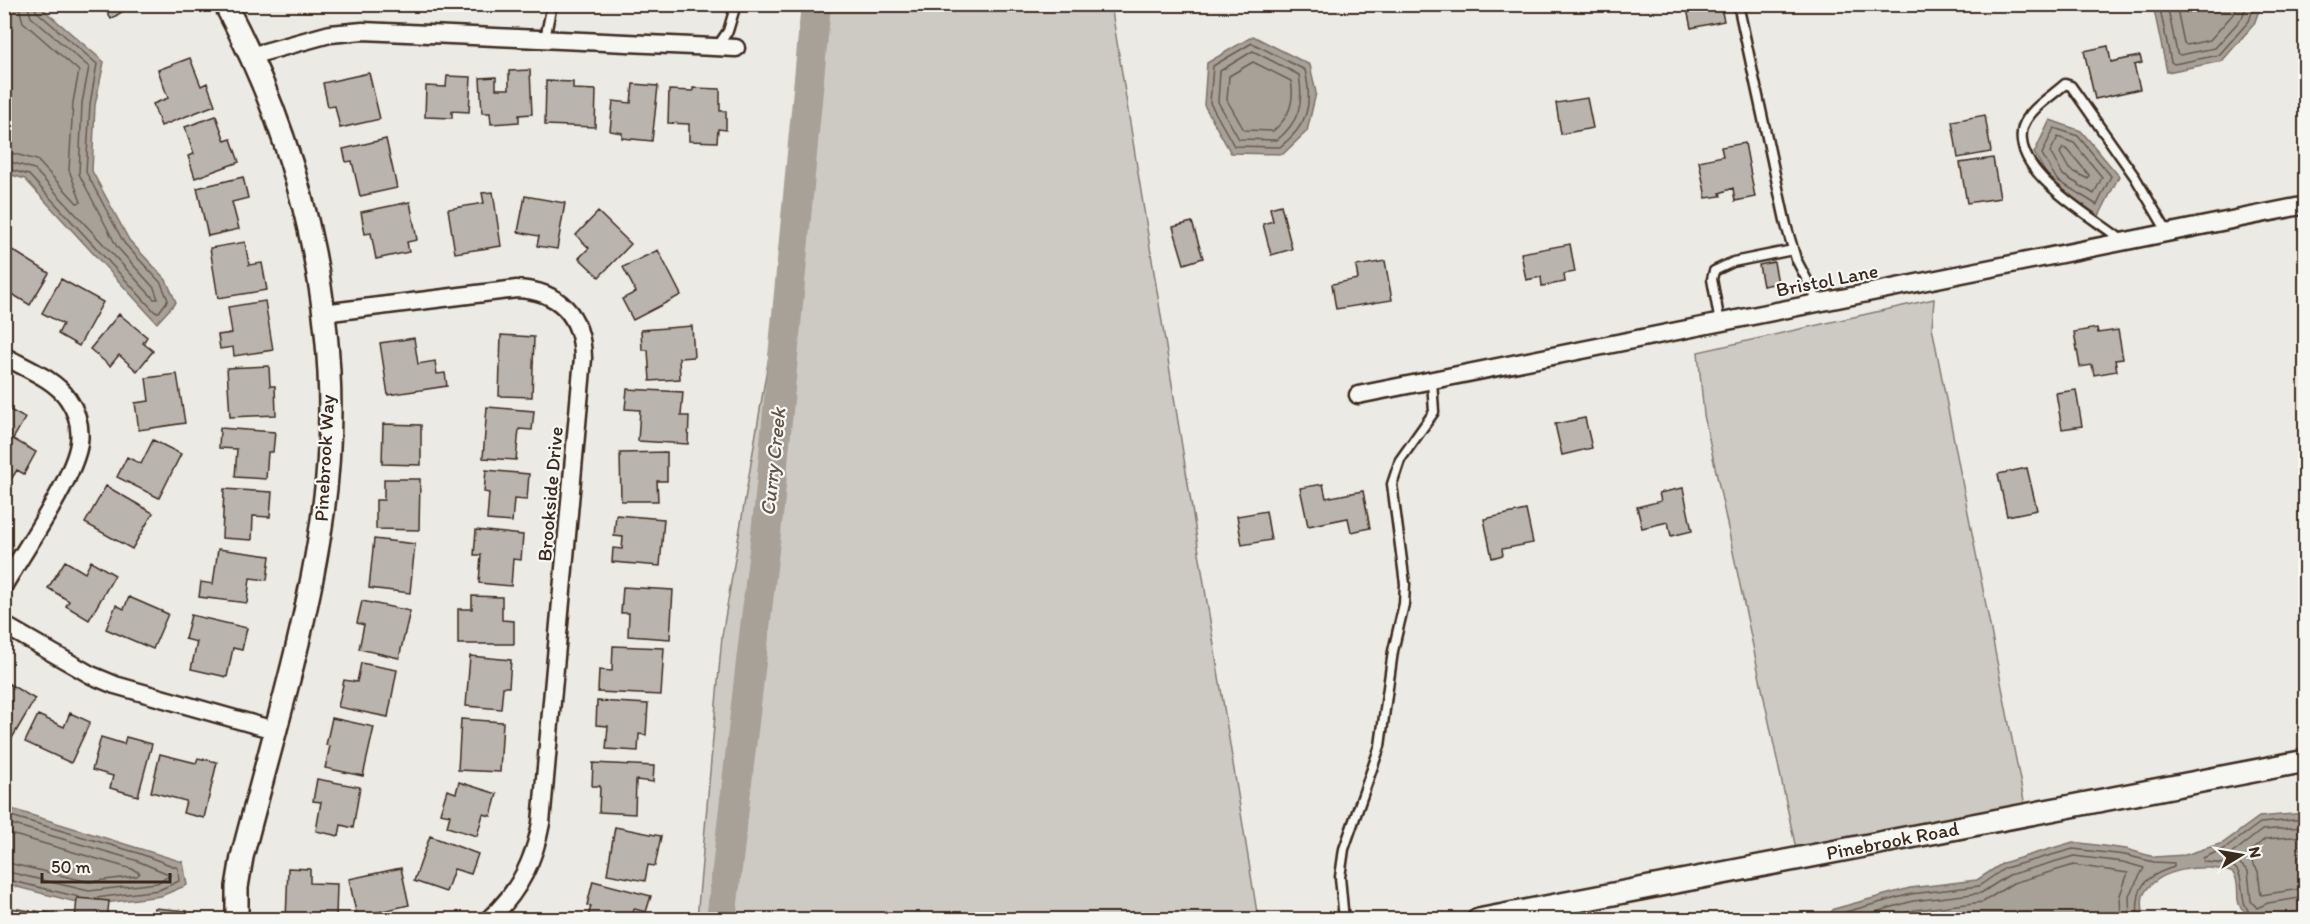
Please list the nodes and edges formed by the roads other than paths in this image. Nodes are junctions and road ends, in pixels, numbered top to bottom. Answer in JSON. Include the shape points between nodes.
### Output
{"nodes":[{"id":1,"x":225,"y":4,"type":"edge"},
{"id":2,"x":552,"y":4,"type":"edge"},
{"id":3,"x":730,"y":4,"type":"edge"},
{"id":4,"x":1738,"y":4,"type":"edge"},
{"id":5,"x":545,"y":39,"type":"junction"},
{"id":6,"x":717,"y":47,"type":"junction"},
{"id":7,"x":736,"y":48,"type":"dead end"},
{"id":8,"x":250,"y":56,"type":"junction"},
{"id":9,"x":2306,"y":205,"type":"edge"},
{"id":10,"x":2168,"y":233,"type":"junction"},
{"id":11,"x":2124,"y":242,"type":"junction"},
{"id":12,"x":1793,"y":249,"type":"junction"},
{"id":13,"x":1819,"y":303,"type":"junction"},
{"id":14,"x":323,"y":313,"type":"junction"},
{"id":15,"x":1719,"y":323,"type":"junction"},
{"id":16,"x":4,"y":356,"type":"edge"},
{"id":17,"x":1432,"y":380,"type":"junction"},
{"id":18,"x":1358,"y":395,"type":"dead end"},
{"id":19,"x":4,"y":585,"type":"edge"},
{"id":20,"x":4,"y":625,"type":"edge"},
{"id":21,"x":274,"y":730,"type":"junction"},
{"id":22,"x":2306,"y":761,"type":"edge"},
{"id":23,"x":237,"y":920,"type":"edge"},
{"id":24,"x":488,"y":920,"type":"edge"},
{"id":25,"x":1344,"y":920,"type":"edge"},
{"id":26,"x":1478,"y":920,"type":"edge"}],
"edges":[{"from":1,"to":8,"type":"street","name":"Pinebrook Way"},
{"from":2,"to":5,"type":"lane"},
{"from":3,"to":6,"type":"lane","via":[[734,11],[728,31]]},
{"from":4,"to":12,"type":"lane"},
{"from":5,"to":6,"type":"street"},
{"from":5,"to":8,"type":"street","via":[[363,31],[330,34]]},
{"from":6,"to":7,"type":"street"},
{"from":8,"to":14,"type":"street","name":"Pinebrook Way","via":[[300,191]]},
{"from":9,"to":10,"type":"street","name":"Bristol Lane"},
{"from":10,"to":11,"type":"street","name":"Bristol Lane"},
{"from":10,"to":11,"type":"lane","via":[[2135,177],[2071,86],[2065,84],[2033,112],[2023,128],[2024,151],[2036,173]]},
{"from":11,"to":13,"type":"street","name":"Bristol Lane"},
{"from":12,"to":13,"type":"lane"},
{"from":12,"to":15,"type":"lane","via":[[1733,262],[1714,271]]},
{"from":13,"to":15,"type":"street","name":"Bristol Lane"},
{"from":14,"to":21,"type":"street","name":"Pinebrook Way","via":[[329,412],[323,512],[301,628]]},
{"from":14,"to":24,"type":"street","name":"Brookside Drive","via":[[534,290],[561,303],[579,329],[584,358],[541,823],[525,875]]},
{"from":15,"to":17,"type":"street","name":"Bristol Lane"},
{"from":16,"to":19,"type":"street","via":[[68,398],[80,430],[70,472]]},
{"from":17,"to":18,"type":"street","name":"Bristol Lane"},
{"from":17,"to":25,"type":"lane","via":[[1434,412],[1400,460],[1392,484],[1406,584],[1404,604],[1378,756],[1344,849],[1340,877]]},
{"from":20,"to":21,"type":"street","via":[[115,685]]},
{"from":21,"to":23,"type":"street","name":"Pinebrook Way","via":[[242,857]]},
{"from":22,"to":26,"type":"street","name":"Pinebrook Road"}]}
